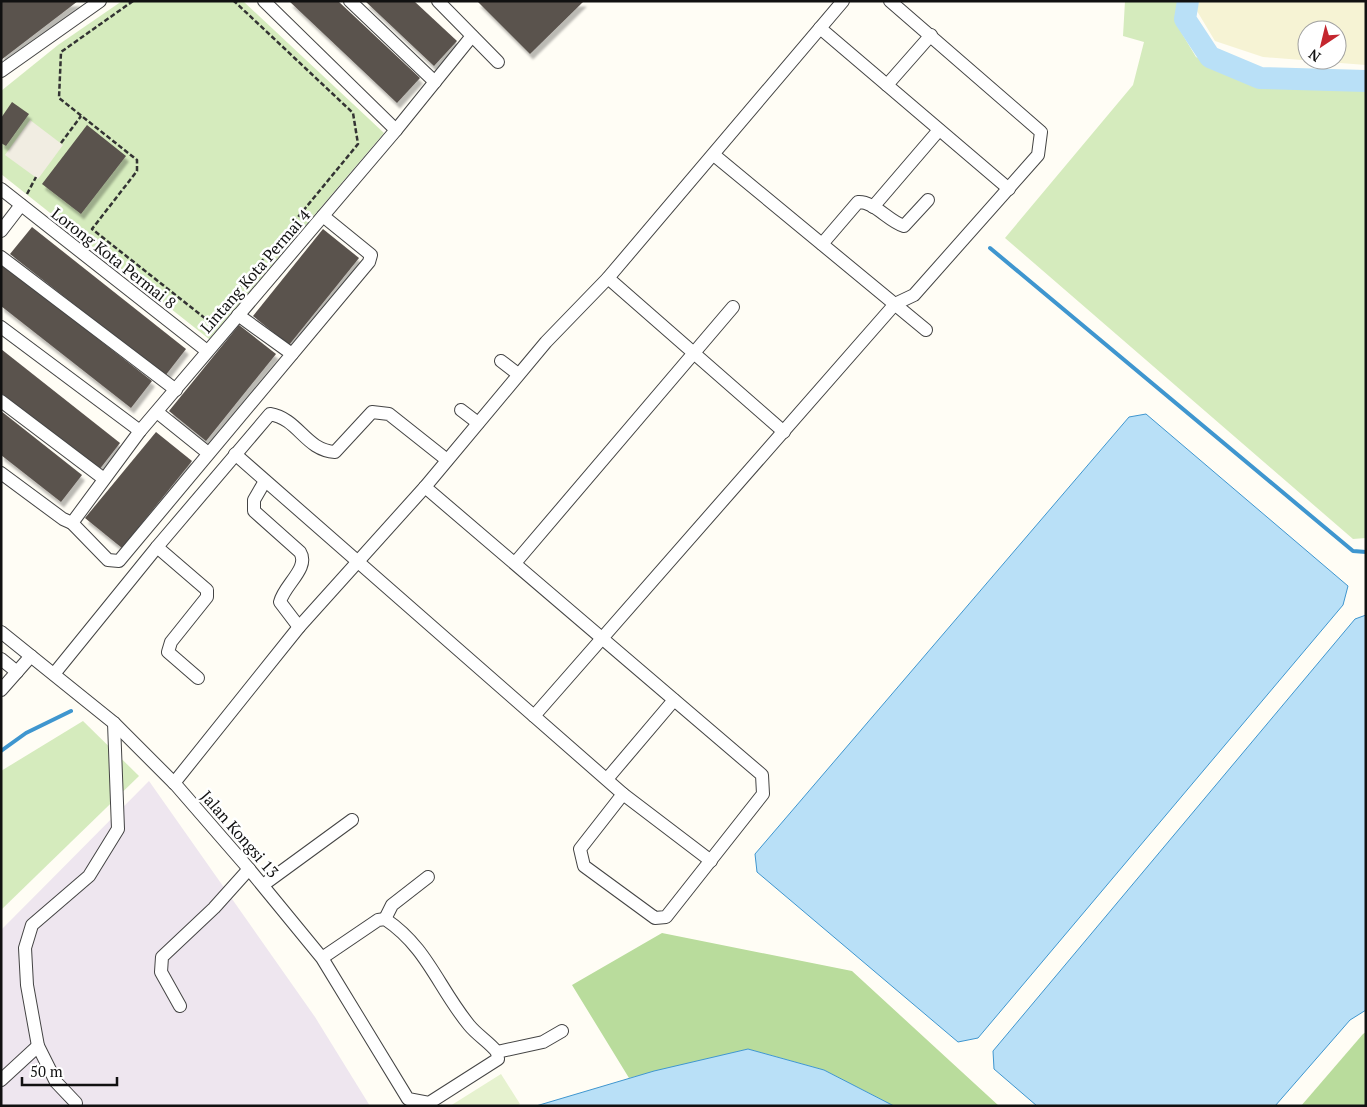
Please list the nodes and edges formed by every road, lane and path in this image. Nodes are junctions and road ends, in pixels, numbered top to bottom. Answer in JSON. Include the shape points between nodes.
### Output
{"nodes":[{"id":1,"x":100,"y":1,"type":"edge"},
{"id":2,"x":134,"y":1,"type":"edge"},
{"id":3,"x":234,"y":1,"type":"edge"},
{"id":4,"x":350,"y":1,"type":"edge"},
{"id":5,"x":438,"y":1,"type":"edge"},
{"id":6,"x":843,"y":1,"type":"edge"},
{"id":7,"x":890,"y":1,"type":"edge"},
{"id":8,"x":270,"y":3,"type":"edge"},
{"id":9,"x":820,"y":28,"type":"junction"},
{"id":10,"x":930,"y":35,"type":"junction"},
{"id":11,"x":472,"y":36,"type":"junction"},
{"id":12,"x":498,"y":62,"type":"dead end"},
{"id":13,"x":1,"y":71,"type":"edge"},
{"id":14,"x":435,"y":82,"type":"junction"},
{"id":15,"x":887,"y":85,"type":"junction"},
{"id":16,"x":82,"y":116,"type":"junction"},
{"id":17,"x":396,"y":130,"type":"junction"},
{"id":18,"x":940,"y":130,"type":"junction"},
{"id":19,"x":61,"y":143,"type":"dead end"},
{"id":20,"x":714,"y":155,"type":"junction"},
{"id":21,"x":36,"y":177,"type":"dead end"},
{"id":22,"x":1,"y":189,"type":"edge"},
{"id":23,"x":1009,"y":189,"type":"junction"},
{"id":24,"x":928,"y":200,"type":"dead end"},
{"id":25,"x":21,"y":205,"type":"junction"},
{"id":26,"x":874,"y":207,"type":"junction"},
{"id":27,"x":323,"y":216,"type":"junction"},
{"id":28,"x":1,"y":231,"type":"edge"},
{"id":29,"x":822,"y":244,"type":"junction"},
{"id":30,"x":1,"y":257,"type":"edge"},
{"id":31,"x":608,"y":278,"type":"junction"},
{"id":32,"x":895,"y":304,"type":"junction"},
{"id":33,"x":733,"y":307,"type":"dead end"},
{"id":34,"x":238,"y":315,"type":"junction"},
{"id":35,"x":1,"y":327,"type":"edge"},
{"id":36,"x":926,"y":330,"type":"dead end"},
{"id":37,"x":207,"y":352,"type":"junction"},
{"id":38,"x":695,"y":353,"type":"junction"},
{"id":39,"x":292,"y":354,"type":"junction"},
{"id":40,"x":501,"y":361,"type":"dead end"},
{"id":41,"x":518,"y":374,"type":"junction"},
{"id":42,"x":176,"y":390,"type":"junction"},
{"id":43,"x":1,"y":401,"type":"edge"},
{"id":44,"x":461,"y":410,"type":"dead end"},
{"id":45,"x":158,"y":412,"type":"junction"},
{"id":46,"x":478,"y":423,"type":"junction"},
{"id":47,"x":140,"y":431,"type":"junction"},
{"id":48,"x":784,"y":432,"type":"junction"},
{"id":49,"x":208,"y":453,"type":"junction"},
{"id":50,"x":235,"y":454,"type":"junction"},
{"id":51,"x":447,"y":460,"type":"junction"},
{"id":52,"x":1,"y":473,"type":"edge"},
{"id":53,"x":104,"y":479,"type":"junction"},
{"id":54,"x":265,"y":481,"type":"junction"},
{"id":55,"x":425,"y":486,"type":"junction"},
{"id":56,"x":68,"y":521,"type":"junction"},
{"id":57,"x":157,"y":547,"type":"junction"},
{"id":58,"x":356,"y":563,"type":"junction"},
{"id":59,"x":516,"y":563,"type":"junction"},
{"id":60,"x":299,"y":628,"type":"junction"},
{"id":61,"x":1,"y":632,"type":"edge"},
{"id":62,"x":604,"y":638,"type":"junction"},
{"id":63,"x":31,"y":656,"type":"junction"},
{"id":64,"x":1,"y":659,"type":"edge"},
{"id":65,"x":17,"y":672,"type":"junction"},
{"id":66,"x":54,"y":674,"type":"junction"},
{"id":67,"x":198,"y":678,"type":"dead end"},
{"id":68,"x":1,"y":690,"type":"edge"},
{"id":69,"x":674,"y":700,"type":"junction"},
{"id":70,"x":534,"y":716,"type":"junction"},
{"id":71,"x":114,"y":723,"type":"junction"},
{"id":72,"x":607,"y":779,"type":"junction"},
{"id":73,"x":174,"y":783,"type":"junction"},
{"id":74,"x":623,"y":794,"type":"junction"},
{"id":75,"x":352,"y":820,"type":"dead end"},
{"id":76,"x":711,"y":861,"type":"junction"},
{"id":77,"x":249,"y":869,"type":"junction"},
{"id":78,"x":428,"y":877,"type":"dead end"},
{"id":79,"x":263,"y":886,"type":"junction"},
{"id":80,"x":385,"y":919,"type":"junction"},
{"id":81,"x":322,"y":958,"type":"junction"},
{"id":82,"x":180,"y":1006,"type":"dead end"},
{"id":83,"x":562,"y":1031,"type":"dead end"},
{"id":84,"x":38,"y":1046,"type":"junction"},
{"id":85,"x":497,"y":1052,"type":"junction"},
{"id":86,"x":1,"y":1080,"type":"edge"},
{"id":87,"x":76,"y":1103,"type":"dead end"}],
"edges":[{"from":1,"to":13,"type":"street"},
{"from":2,"to":16,"type":"path","via":[[61,52],[59,98]]},
{"from":3,"to":16,"type":"path","via":[[353,113],[358,144],[211,323],[92,229],[137,171],[137,160]]},
{"from":4,"to":14,"type":"street"},
{"from":5,"to":11,"type":"street"},
{"from":6,"to":9,"type":"street"},
{"from":7,"to":10,"type":"street"},
{"from":8,"to":17,"type":"street"},
{"from":9,"to":15,"type":"street"},
{"from":9,"to":20,"type":"street"},
{"from":10,"to":15,"type":"street"},
{"from":10,"to":23,"type":"street","via":[[1041,132],[1038,155]]},
{"from":11,"to":12,"type":"street"},
{"from":11,"to":14,"type":"street","name":"Lintang Kota Permai 4"},
{"from":14,"to":17,"type":"street","name":"Lintang Kota Permai 4"},
{"from":15,"to":18,"type":"street"},
{"from":16,"to":19,"type":"path"},
{"from":17,"to":27,"type":"street","name":"Lintang Kota Permai 4"},
{"from":18,"to":23,"type":"street"},
{"from":18,"to":26,"type":"street"},
{"from":20,"to":29,"type":"street"},
{"from":20,"to":31,"type":"street"},
{"from":21,"to":25,"type":"path"},
{"from":22,"to":25,"type":"street","name":"Lorong Kota Permai 8"},
{"from":23,"to":32,"type":"street","via":[[914,295]]},
{"from":24,"to":26,"type":"street","via":[[904,226]]},
{"from":25,"to":28,"type":"street"},
{"from":25,"to":37,"type":"street","name":"Lorong Kota Permai 8"},
{"from":26,"to":29,"type":"street","via":[[858,202]]},
{"from":27,"to":34,"type":"street","name":"Lintang Kota Permai 4"},
{"from":27,"to":39,"type":"street","via":[[371,254],[369,262]]},
{"from":29,"to":32,"type":"street"},
{"from":30,"to":42,"type":"street"},
{"from":31,"to":38,"type":"street"},
{"from":31,"to":41,"type":"street"},
{"from":32,"to":36,"type":"street"},
{"from":32,"to":48,"type":"street"},
{"from":33,"to":38,"type":"street"},
{"from":34,"to":37,"type":"street","name":"Lintang Kota Permai 4"},
{"from":34,"to":39,"type":"street"},
{"from":35,"to":47,"type":"street"},
{"from":37,"to":42,"type":"street","name":"Lintang Kota Permai 4"},
{"from":38,"to":48,"type":"street"},
{"from":38,"to":59,"type":"street"},
{"from":39,"to":49,"type":"street"},
{"from":40,"to":41,"type":"street"},
{"from":41,"to":46,"type":"street"},
{"from":42,"to":45,"type":"street","name":"Lintang Kota Permai 4"},
{"from":43,"to":53,"type":"street"},
{"from":44,"to":46,"type":"street"},
{"from":45,"to":47,"type":"street","name":"Lintang Kota Permai 4"},
{"from":45,"to":49,"type":"street"},
{"from":46,"to":51,"type":"street"},
{"from":47,"to":53,"type":"street","name":"Lintang Kota Permai 4"},
{"from":48,"to":62,"type":"street"},
{"from":49,"to":56,"type":"street","via":[[119,561],[108,560]]},
{"from":50,"to":51,"type":"street","via":[[270,414],[282,416],[322,451],[335,452],[372,412],[389,414]]},
{"from":50,"to":54,"type":"street"},
{"from":50,"to":57,"type":"street"},
{"from":51,"to":55,"type":"street"},
{"from":52,"to":56,"type":"street"},
{"from":53,"to":56,"type":"street","name":"Lintang Kota Permai 4"},
{"from":54,"to":58,"type":"street"},
{"from":54,"to":60,"type":"street","via":[[254,500],[254,511],[304,558],[280,602]]},
{"from":55,"to":58,"type":"street"},
{"from":55,"to":59,"type":"street"},
{"from":57,"to":66,"type":"street"},
{"from":57,"to":67,"type":"street","via":[[207,590],[207,597],[171,642],[168,652]]},
{"from":58,"to":60,"type":"street"},
{"from":58,"to":70,"type":"street"},
{"from":59,"to":62,"type":"street"},
{"from":60,"to":73,"type":"street"},
{"from":61,"to":63,"type":"street","name":"Jalan Kongsi 13"},
{"from":62,"to":69,"type":"street"},
{"from":62,"to":70,"type":"street"},
{"from":63,"to":65,"type":"street"},
{"from":63,"to":66,"type":"street","name":"Jalan Kongsi 13"},
{"from":64,"to":65,"type":"street"},
{"from":65,"to":68,"type":"street"},
{"from":66,"to":71,"type":"street","name":"Jalan Kongsi 13"},
{"from":69,"to":72,"type":"street"},
{"from":69,"to":76,"type":"street","via":[[762,775],[763,794]]},
{"from":70,"to":72,"type":"street"},
{"from":71,"to":73,"type":"street","name":"Jalan Kongsi 13"},
{"from":71,"to":84,"type":"street","via":[[118,829],[89,876],[32,925],[25,948],[27,985]]},
{"from":72,"to":74,"type":"street"},
{"from":73,"to":77,"type":"street","name":"Jalan Kongsi 13"},
{"from":74,"to":76,"type":"street"},
{"from":74,"to":76,"type":"street","via":[[580,850],[584,866],[655,918],[666,917]]},
{"from":75,"to":79,"type":"street"},
{"from":77,"to":79,"type":"street","name":"Jalan Kongsi 13"},
{"from":77,"to":82,"type":"street","via":[[214,908],[162,957],[161,972]]},
{"from":78,"to":80,"type":"street","via":[[392,905]]},
{"from":79,"to":81,"type":"street","name":"Jalan Kongsi 13"},
{"from":80,"to":81,"type":"street","via":[[378,920]]},
{"from":80,"to":85,"type":"street","via":[[402,930],[420,950],[470,1026]]},
{"from":81,"to":85,"type":"street","name":"Jalan Kongsi 13","via":[[408,1098],[429,1103],[498,1059]]},
{"from":83,"to":85,"type":"street","via":[[543,1042]]},
{"from":84,"to":86,"type":"street"},
{"from":84,"to":87,"type":"street","via":[[56,1082]]}]}
